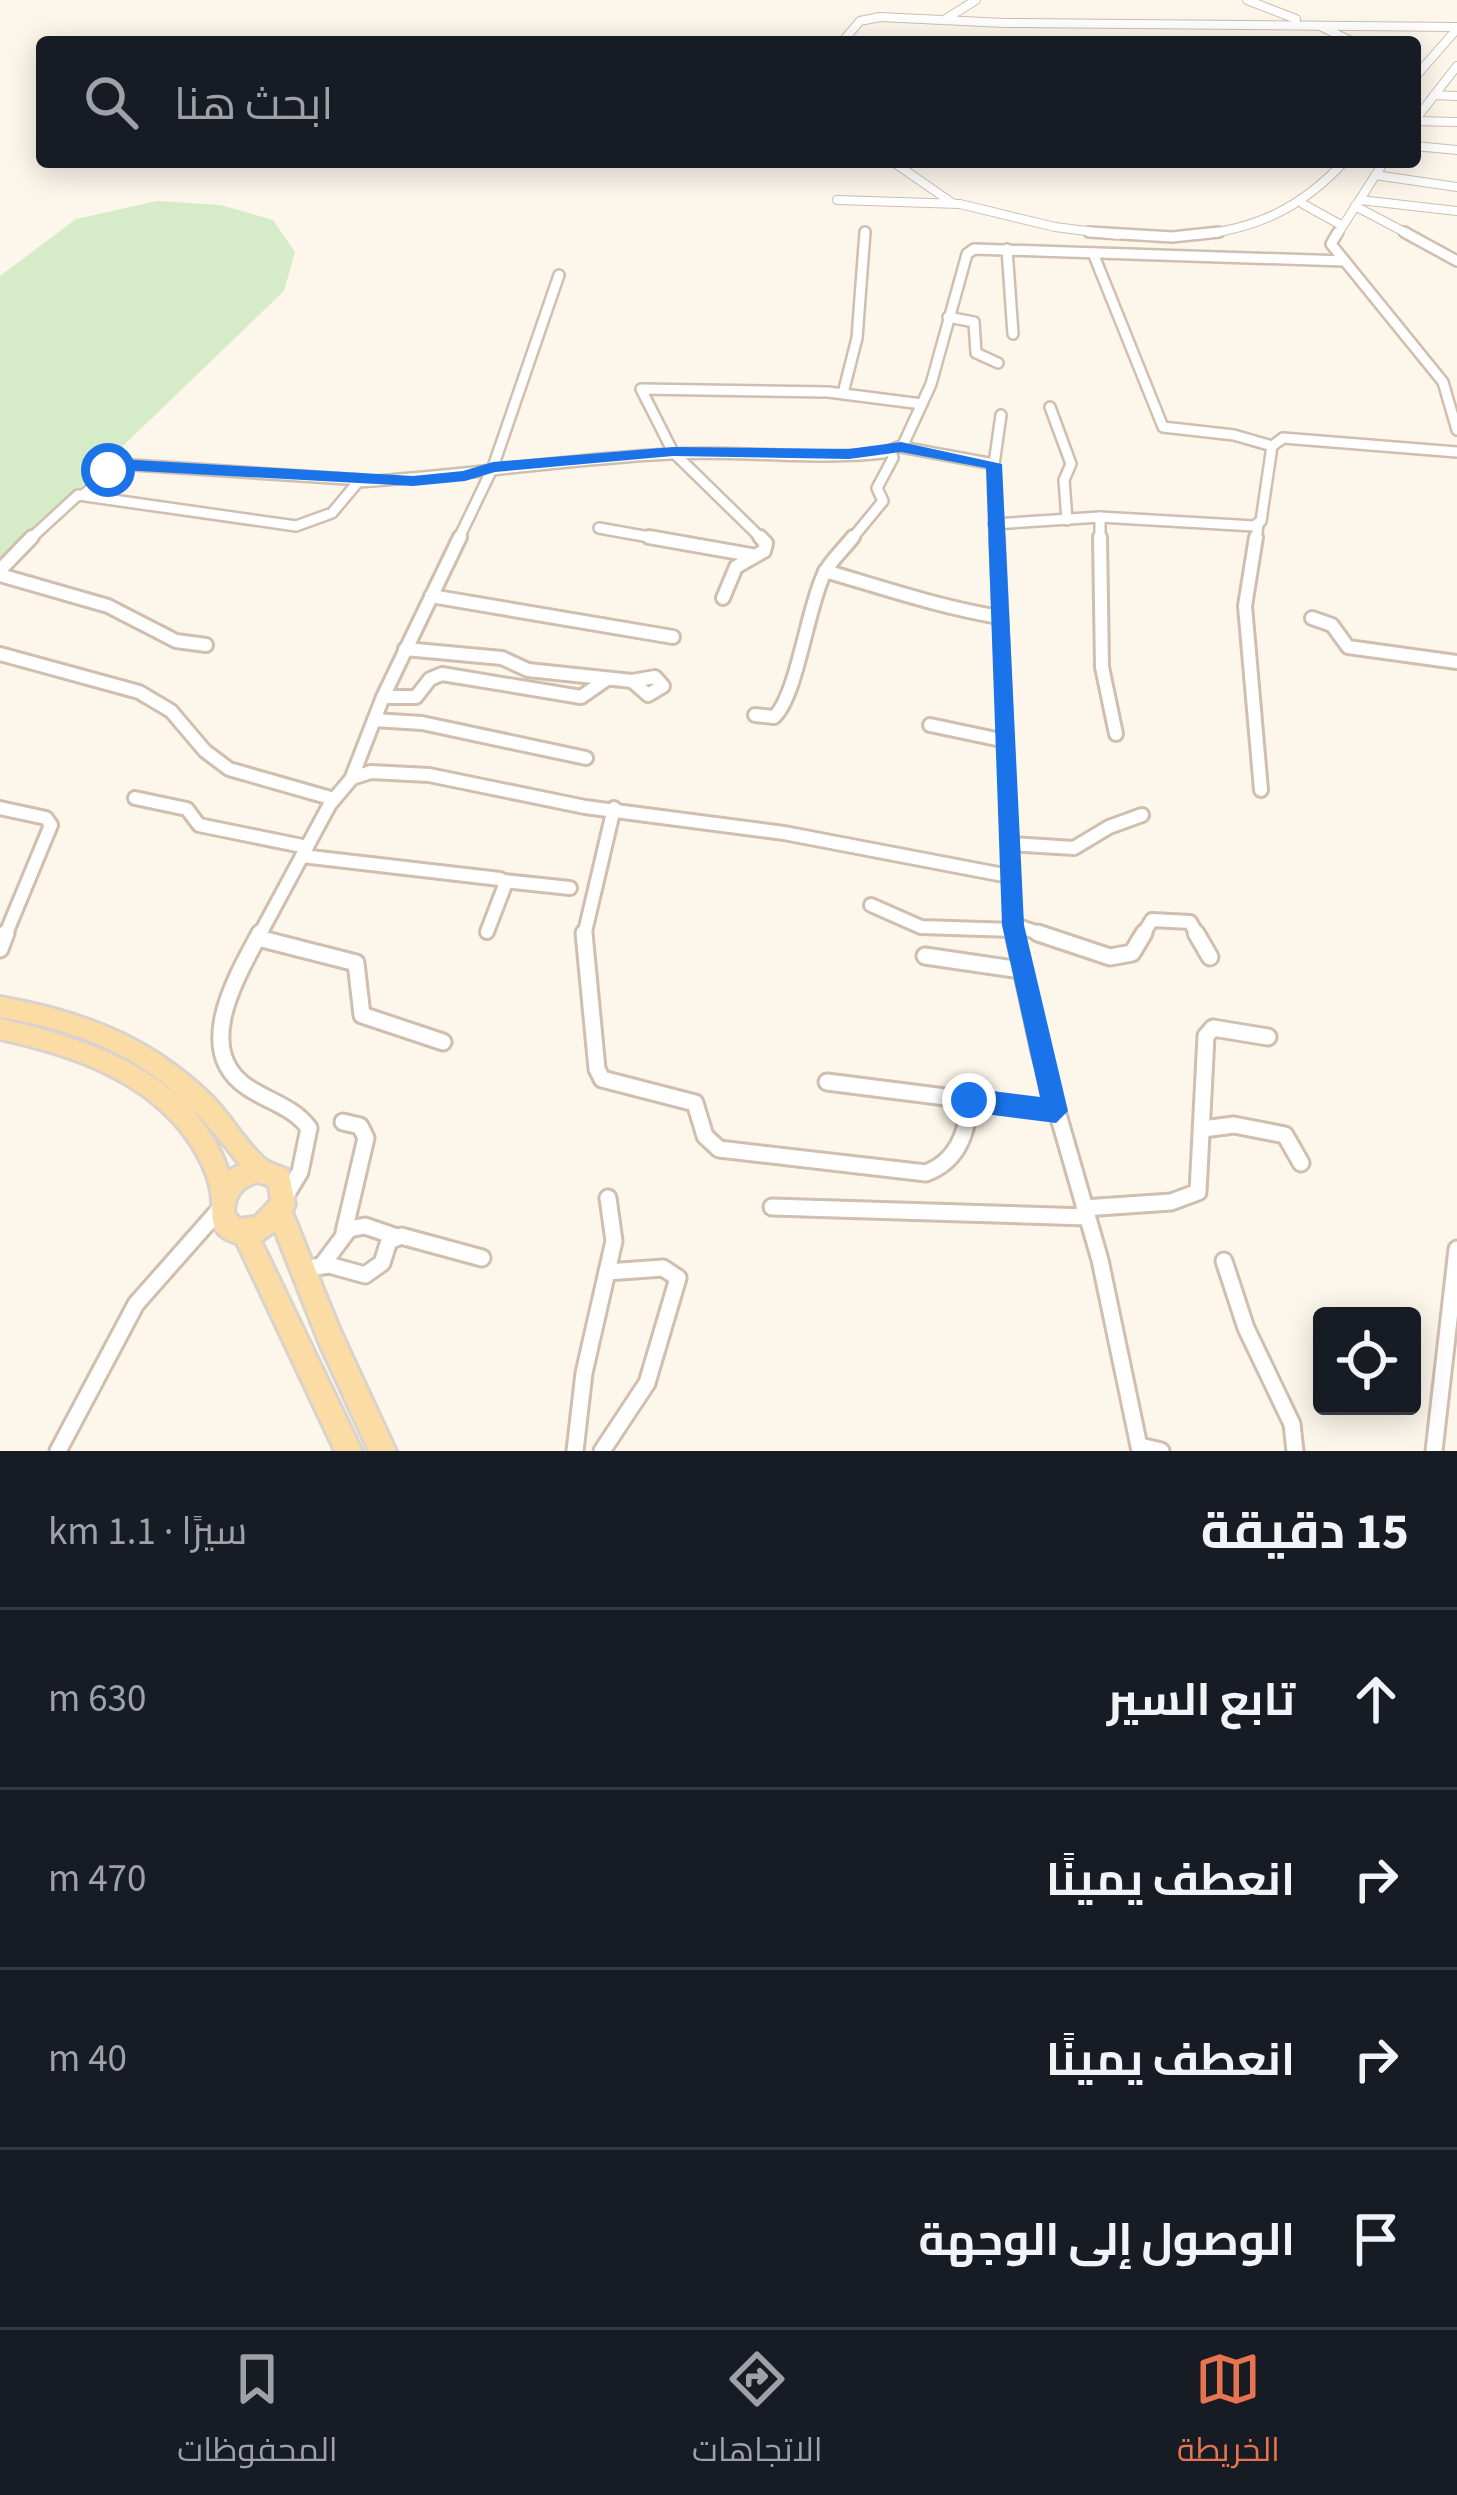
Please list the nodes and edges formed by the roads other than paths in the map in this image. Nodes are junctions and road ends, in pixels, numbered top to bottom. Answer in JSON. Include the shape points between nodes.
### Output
{"nodes":[{"id":1,"x":976,"y":0,"type":"edge"},
{"id":2,"x":1247,"y":0,"type":"edge"},
{"id":3,"x":944,"y":20,"type":"junction"},
{"id":4,"x":1307,"y":23,"type":"junction"},
{"id":5,"x":1457,"y":28,"type":"edge"},
{"id":6,"x":847,"y":36,"type":"edge"},
{"id":7,"x":1338,"y":36,"type":"edge"},
{"id":8,"x":1457,"y":66,"type":"edge"},
{"id":9,"x":1421,"y":68,"type":"edge"},
{"id":10,"x":1421,"y":73,"type":"edge"},
{"id":11,"x":1448,"y":78,"type":"junction"},
{"id":12,"x":1434,"y":95,"type":"junction"},
{"id":13,"x":1457,"y":96,"type":"edge"},
{"id":14,"x":1421,"y":112,"type":"edge"},
{"id":15,"x":1421,"y":120,"type":"edge"},
{"id":16,"x":1457,"y":122,"type":"edge"},
{"id":17,"x":1421,"y":147,"type":"edge"},
{"id":18,"x":1457,"y":150,"type":"edge"},
{"id":19,"x":904,"y":168,"type":"edge"},
{"id":20,"x":1338,"y":168,"type":"edge"},
{"id":21,"x":1380,"y":168,"type":"edge"},
{"id":22,"x":1375,"y":175,"type":"junction"},
{"id":23,"x":1418,"y":182,"type":"junction"},
{"id":24,"x":1457,"y":187,"type":"edge"},
{"id":25,"x":837,"y":200,"type":"dead end"},
{"id":26,"x":1396,"y":201,"type":"junction"},
{"id":27,"x":951,"y":202,"type":"junction"},
{"id":28,"x":1358,"y":203,"type":"junction"},
{"id":29,"x":1303,"y":204,"type":"junction"},
{"id":30,"x":1457,"y":211,"type":"edge"},
{"id":31,"x":1341,"y":225,"type":"junction"},
{"id":32,"x":865,"y":232,"type":"dead end"},
{"id":33,"x":1199,"y":233,"type":"junction"},
{"id":34,"x":1007,"y":250,"type":"junction"},
{"id":35,"x":1093,"y":253,"type":"junction"},
{"id":36,"x":1457,"y":258,"type":"edge"},
{"id":37,"x":1217,"y":259,"type":"junction"},
{"id":38,"x":1344,"y":262,"type":"junction"},
{"id":39,"x":559,"y":275,"type":"dead end"},
{"id":40,"x":948,"y":317,"type":"junction"},
{"id":41,"x":1013,"y":334,"type":"dead end"},
{"id":42,"x":998,"y":363,"type":"dead end"},
{"id":43,"x":843,"y":393,"type":"junction"},
{"id":44,"x":922,"y":404,"type":"junction"},
{"id":45,"x":1050,"y":407,"type":"dead end"},
{"id":46,"x":1001,"y":415,"type":"dead end"},
{"id":47,"x":1457,"y":430,"type":"edge"},
{"id":48,"x":1272,"y":446,"type":"junction"},
{"id":49,"x":896,"y":449,"type":"junction"},
{"id":50,"x":673,"y":452,"type":"junction"},
{"id":51,"x":1457,"y":452,"type":"edge"},
{"id":52,"x":994,"y":464,"type":"junction"},
{"id":53,"x":493,"y":467,"type":"junction"},
{"id":54,"x":363,"y":480,"type":"junction"},
{"id":55,"x":83,"y":495,"type":"junction"},
{"id":56,"x":1100,"y":517,"type":"junction"},
{"id":57,"x":1067,"y":520,"type":"junction"},
{"id":58,"x":994,"y":524,"type":"junction"},
{"id":59,"x":1258,"y":525,"type":"junction"},
{"id":60,"x":599,"y":528,"type":"dead end"},
{"id":61,"x":757,"y":556,"type":"junction"},
{"id":62,"x":825,"y":572,"type":"junction"},
{"id":63,"x":0,"y":573,"type":"edge"},
{"id":64,"x":431,"y":596,"type":"junction"},
{"id":65,"x":723,"y":598,"type":"dead end"},
{"id":66,"x":999,"y":617,"type":"junction"},
{"id":67,"x":1312,"y":618,"type":"dead end"},
{"id":68,"x":673,"y":637,"type":"dead end"},
{"id":69,"x":206,"y":645,"type":"dead end"},
{"id":70,"x":405,"y":649,"type":"junction"},
{"id":71,"x":0,"y":654,"type":"edge"},
{"id":72,"x":1457,"y":662,"type":"edge"},
{"id":73,"x":607,"y":679,"type":"junction"},
{"id":74,"x":632,"y":681,"type":"dead end"},
{"id":75,"x":383,"y":697,"type":"junction"},
{"id":76,"x":755,"y":716,"type":"dead end"},
{"id":77,"x":374,"y":719,"type":"junction"},
{"id":78,"x":930,"y":725,"type":"dead end"},
{"id":79,"x":1116,"y":734,"type":"dead end"},
{"id":80,"x":1006,"y":741,"type":"junction"},
{"id":81,"x":586,"y":758,"type":"dead end"},
{"id":82,"x":352,"y":778,"type":"junction"},
{"id":83,"x":1261,"y":790,"type":"dead end"},
{"id":84,"x":135,"y":798,"type":"dead end"},
{"id":85,"x":334,"y":799,"type":"junction"},
{"id":86,"x":0,"y":808,"type":"edge"},
{"id":87,"x":614,"y":808,"type":"junction"},
{"id":88,"x":1142,"y":815,"type":"dead end"},
{"id":89,"x":1010,"y":844,"type":"junction"},
{"id":90,"x":305,"y":851,"type":"junction"},
{"id":91,"x":1009,"y":876,"type":"junction"},
{"id":92,"x":504,"y":881,"type":"junction"},
{"id":93,"x":570,"y":888,"type":"dead end"},
{"id":94,"x":871,"y":905,"type":"dead end"},
{"id":95,"x":1013,"y":927,"type":"junction"},
{"id":96,"x":488,"y":932,"type":"dead end"},
{"id":97,"x":258,"y":938,"type":"junction"},
{"id":98,"x":0,"y":949,"type":"edge"},
{"id":99,"x":925,"y":956,"type":"dead end"},
{"id":100,"x":1210,"y":957,"type":"dead end"},
{"id":101,"x":1022,"y":970,"type":"junction"},
{"id":102,"x":0,"y":1007,"type":"edge"},
{"id":103,"x":0,"y":1029,"type":"edge"},
{"id":104,"x":1268,"y":1037,"type":"dead end"},
{"id":105,"x":443,"y":1042,"type":"dead end"},
{"id":106,"x":827,"y":1082,"type":"dead end"},
{"id":107,"x":969,"y":1100,"type":"junction"},
{"id":108,"x":1056,"y":1111,"type":"junction"},
{"id":109,"x":343,"y":1122,"type":"dead end"},
{"id":110,"x":1203,"y":1129,"type":"junction"},
{"id":111,"x":1301,"y":1163,"type":"dead end"},
{"id":112,"x":274,"y":1188,"type":"junction"},
{"id":113,"x":608,"y":1198,"type":"dead end"},
{"id":114,"x":222,"y":1200,"type":"junction"},
{"id":115,"x":772,"y":1207,"type":"dead end"},
{"id":116,"x":1085,"y":1212,"type":"junction"},
{"id":117,"x":239,"y":1232,"type":"junction"},
{"id":118,"x":344,"y":1232,"type":"junction"},
{"id":119,"x":397,"y":1237,"type":"junction"},
{"id":120,"x":1457,"y":1249,"type":"edge"},
{"id":121,"x":482,"y":1258,"type":"dead end"},
{"id":122,"x":1224,"y":1261,"type":"dead end"},
{"id":123,"x":164,"y":1267,"type":"junction"},
{"id":124,"x":312,"y":1267,"type":"junction"},
{"id":125,"x":607,"y":1272,"type":"junction"},
{"id":126,"x":1140,"y":1448,"type":"edge"},
{"id":127,"x":58,"y":1451,"type":"edge"},
{"id":128,"x":349,"y":1451,"type":"edge"},
{"id":129,"x":383,"y":1451,"type":"edge"},
{"id":130,"x":575,"y":1451,"type":"edge"},
{"id":131,"x":602,"y":1451,"type":"edge"},
{"id":132,"x":1161,"y":1451,"type":"edge"},
{"id":133,"x":1295,"y":1451,"type":"edge"},
{"id":134,"x":1434,"y":1451,"type":"edge"}],
"edges":[{"from":1,"to":3,"type":"street"},
{"from":2,"to":4,"type":"street"},
{"from":3,"to":4,"type":"street"},
{"from":3,"to":6,"type":"street","via":[[868,18]]},
{"from":4,"to":5,"type":"street"},
{"from":4,"to":7,"type":"street"},
{"from":5,"to":9,"type":"street"},
{"from":8,"to":11,"type":"street"},
{"from":10,"to":11,"type":"street"},
{"from":11,"to":12,"type":"street"},
{"from":12,"to":13,"type":"street"},
{"from":12,"to":14,"type":"street"},
{"from":15,"to":16,"type":"street"},
{"from":17,"to":18,"type":"street"},
{"from":19,"to":27,"type":"street"},
{"from":20,"to":29,"type":"street"},
{"from":21,"to":22,"type":"street"},
{"from":22,"to":23,"type":"street"},
{"from":22,"to":28,"type":"street"},
{"from":23,"to":24,"type":"street"},
{"from":23,"to":26,"type":"street"},
{"from":25,"to":27,"type":"street"},
{"from":26,"to":28,"type":"street"},
{"from":26,"to":30,"type":"street"},
{"from":27,"to":33,"type":"street","via":[[1097,233]]},
{"from":28,"to":31,"type":"street"},
{"from":28,"to":36,"type":"street"},
{"from":29,"to":31,"type":"street"},
{"from":29,"to":33,"type":"street","via":[[1268,221]]},
{"from":31,"to":38,"type":"street","via":[[1331,244]]},
{"from":32,"to":43,"type":"street","via":[[857,338]]},
{"from":33,"to":37,"type":"street"},
{"from":34,"to":35,"type":"street"},
{"from":34,"to":40,"type":"street","via":[[968,253]]},
{"from":34,"to":41,"type":"street"},
{"from":35,"to":37,"type":"street"},
{"from":35,"to":48,"type":"street","via":[[1163,427]]},
{"from":37,"to":38,"type":"street"},
{"from":38,"to":47,"type":"street","via":[[1443,382]]},
{"from":39,"to":53,"type":"street"},
{"from":40,"to":42,"type":"street","via":[[974,322],[976,353]]},
{"from":40,"to":44,"type":"street"},
{"from":43,"to":44,"type":"street"},
{"from":43,"to":50,"type":"street","via":[[643,388]]},
{"from":44,"to":49,"type":"street"},
{"from":45,"to":57,"type":"street","via":[[1072,460],[1064,480]]},
{"from":46,"to":52,"type":"street"},
{"from":48,"to":51,"type":"street","via":[[1296,436]]},
{"from":48,"to":59,"type":"street"},
{"from":49,"to":50,"type":"street"},
{"from":49,"to":52,"type":"street"},
{"from":49,"to":62,"type":"street","via":[[877,488],[883,501]]},
{"from":50,"to":53,"type":"street"},
{"from":50,"to":61,"type":"street","via":[[766,542]]},
{"from":52,"to":58,"type":"street"},
{"from":53,"to":54,"type":"street","via":[[465,476]]},
{"from":53,"to":64,"type":"street"},
{"from":54,"to":55,"type":"street","via":[[118,464]]},
{"from":54,"to":55,"type":"street","via":[[332,513],[296,526]]},
{"from":55,"to":63,"type":"street","via":[[64,503]]},
{"from":56,"to":57,"type":"street"},
{"from":56,"to":59,"type":"street"},
{"from":56,"to":79,"type":"street","via":[[1102,667]]},
{"from":57,"to":58,"type":"street"},
{"from":58,"to":66,"type":"street"},
{"from":59,"to":83,"type":"street","via":[[1245,606]]},
{"from":60,"to":61,"type":"street"},
{"from":61,"to":65,"type":"street","via":[[736,567]]},
{"from":62,"to":66,"type":"street","via":[[936,607]]},
{"from":62,"to":76,"type":"street","via":[[785,707],[774,717]]},
{"from":63,"to":69,"type":"street","via":[[108,606],[176,641]]},
{"from":64,"to":68,"type":"street"},
{"from":64,"to":70,"type":"street"},
{"from":66,"to":80,"type":"street"},
{"from":67,"to":72,"type":"street","via":[[1348,646]]},
{"from":70,"to":73,"type":"street"},
{"from":70,"to":75,"type":"street"},
{"from":71,"to":85,"type":"street","via":[[139,692],[171,711],[229,769]]},
{"from":73,"to":74,"type":"street"},
{"from":73,"to":75,"type":"street","via":[[581,697],[442,674],[416,697]]},
{"from":75,"to":77,"type":"street"},
{"from":77,"to":81,"type":"street"},
{"from":77,"to":82,"type":"street"},
{"from":78,"to":80,"type":"street"},
{"from":80,"to":89,"type":"street"},
{"from":82,"to":85,"type":"street"},
{"from":82,"to":87,"type":"street","via":[[368,770],[416,773]]},
{"from":84,"to":90,"type":"street","via":[[188,809],[197,825]]},
{"from":85,"to":90,"type":"street"},
{"from":86,"to":98,"type":"street","via":[[51,825]]},
{"from":87,"to":91,"type":"street"},
{"from":87,"to":107,"type":"street","via":[[584,932],[602,1079],[695,1103],[705,1136],[719,1149],[926,1172],[965,1138]]},
{"from":88,"to":89,"type":"street","via":[[1074,848]]},
{"from":89,"to":91,"type":"street"},
{"from":90,"to":92,"type":"street"},
{"from":90,"to":97,"type":"street"},
{"from":91,"to":95,"type":"street"},
{"from":92,"to":93,"type":"street"},
{"from":92,"to":96,"type":"street"},
{"from":94,"to":95,"type":"street","via":[[892,921],[926,929]]},
{"from":95,"to":100,"type":"street","via":[[1110,957],[1132,953],[1152,920],[1190,922]]},
{"from":95,"to":101,"type":"street"},
{"from":97,"to":105,"type":"street","via":[[356,963],[362,1015]]},
{"from":97,"to":112,"type":"street","via":[[224,1017],[222,1057],[245,1088],[306,1121],[305,1155]]},
{"from":99,"to":101,"type":"street"},
{"from":101,"to":108,"type":"street"},
{"from":102,"to":112,"type":"main road","via":[[81,1025],[145,1054],[204,1099]]},
{"from":103,"to":114,"type":"main road","via":[[67,1046],[142,1083],[202,1140],[221,1177]]},
{"from":104,"to":110,"type":"street","via":[[1208,1031]]},
{"from":106,"to":107,"type":"street"},
{"from":107,"to":108,"type":"street"},
{"from":108,"to":116,"type":"street"},
{"from":109,"to":118,"type":"street","via":[[360,1126],[365,1138]]},
{"from":110,"to":111,"type":"street","via":[[1234,1125],[1285,1135]]},
{"from":110,"to":116,"type":"street","via":[[1198,1192]]},
{"from":112,"to":114,"type":"main road","via":[[242,1175]]},
{"from":112,"to":117,"type":"main road","via":[[269,1225]]},
{"from":112,"to":124,"type":"main road"},
{"from":113,"to":125,"type":"street","via":[[614,1241]]},
{"from":114,"to":117,"type":"main road","via":[[224,1223]]},
{"from":114,"to":123,"type":"street","via":[[206,1230]]},
{"from":115,"to":116,"type":"street"},
{"from":116,"to":126,"type":"street"},
{"from":117,"to":123,"type":"street","via":[[203,1240]]},
{"from":117,"to":128,"type":"main road"},
{"from":118,"to":119,"type":"street","via":[[365,1226]]},
{"from":118,"to":124,"type":"street"},
{"from":119,"to":121,"type":"street"},
{"from":119,"to":124,"type":"street","via":[[372,1272]]},
{"from":120,"to":134,"type":"street"},
{"from":122,"to":133,"type":"street","via":[[1292,1424]]},
{"from":123,"to":127,"type":"street"},
{"from":124,"to":129,"type":"main road"},
{"from":125,"to":130,"type":"street"},
{"from":125,"to":131,"type":"street","via":[[663,1268],[678,1278],[646,1383]]},
{"from":126,"to":132,"type":"street"}]}
